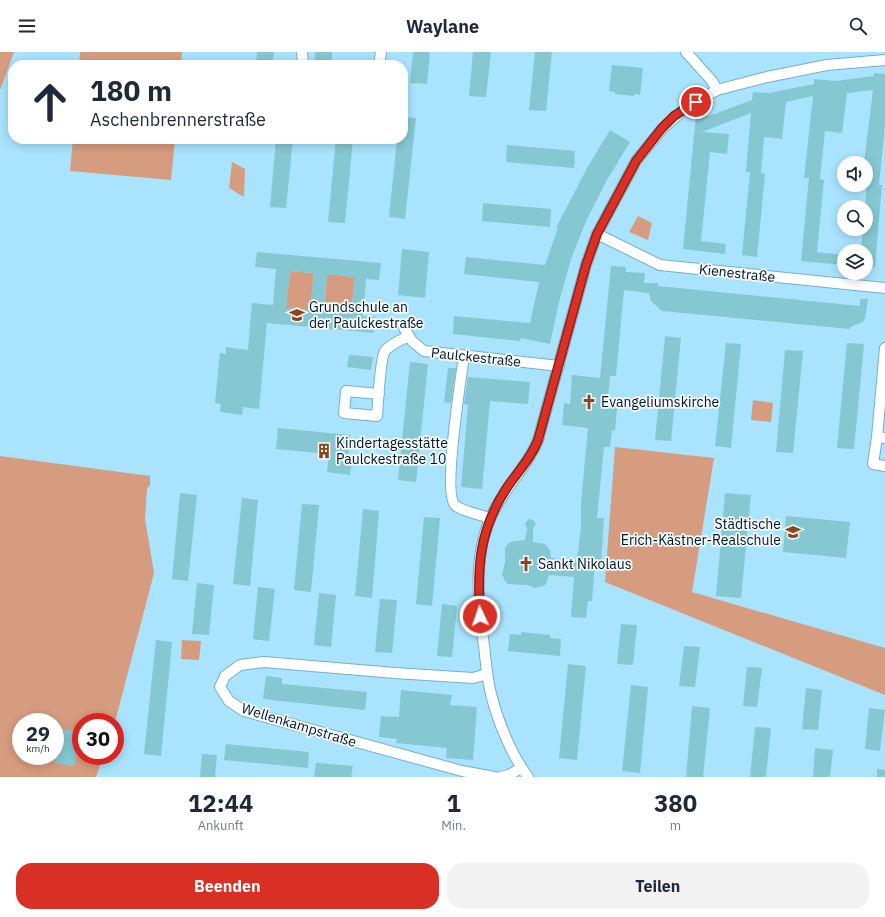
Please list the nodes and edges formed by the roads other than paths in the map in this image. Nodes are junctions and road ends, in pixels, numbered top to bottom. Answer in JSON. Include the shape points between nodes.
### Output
{"nodes":[{"id":1,"x":686,"y":52,"type":"edge"},
{"id":2,"x":885,"y":60,"type":"edge"},
{"id":3,"x":717,"y":90,"type":"junction"},
{"id":4,"x":597,"y":234,"type":"junction"},
{"id":5,"x":885,"y":288,"type":"edge"},
{"id":6,"x":885,"y":348,"type":"edge"},
{"id":7,"x":464,"y":356,"type":"junction"},
{"id":8,"x":559,"y":366,"type":"junction"},
{"id":9,"x":379,"y":394,"type":"dead end"},
{"id":10,"x":881,"y":437,"type":"edge"},
{"id":11,"x":885,"y":466,"type":"edge"},
{"id":12,"x":490,"y":518,"type":"junction"},
{"id":13,"x":487,"y":674,"type":"junction"},
{"id":14,"x":521,"y":768,"type":"junction"},
{"id":15,"x":494,"y":777,"type":"edge"},
{"id":16,"x":500,"y":777,"type":"edge"},
{"id":17,"x":528,"y":777,"type":"edge"}],
"edges":[{"from":1,"to":3,"type":"street","via":[[712,80]]},
{"from":2,"to":3,"type":"street","via":[[827,65],[767,76]]},
{"from":3,"to":4,"type":"street","via":[[687,107],[662,128],[636,161]]},
{"from":4,"to":5,"type":"street","name":"Kienestraße","via":[[660,265]]},
{"from":4,"to":8,"type":"street"},
{"from":6,"to":10,"type":"street"},
{"from":7,"to":8,"type":"street","name":"Paulckestraße"},
{"from":7,"to":9,"type":"street","name":"Paulckestraße","via":[[424,351],[412,341],[407,332],[383,354]]},
{"from":7,"to":12,"type":"street","via":[[450,476],[451,500],[456,506]]},
{"from":8,"to":12,"type":"street","via":[[535,449]]},
{"from":10,"to":11,"type":"street","via":[[873,464]]},
{"from":12,"to":13,"type":"street","via":[[480,559],[480,606]]},
{"from":13,"to":14,"type":"street","via":[[502,727]]},
{"from":13,"to":15,"type":"street","name":"Wellenkampstraße","via":[[473,678],[264,662],[240,665],[225,676],[220,687],[228,701],[244,711]]},
{"from":14,"to":16,"type":"street"},
{"from":14,"to":17,"type":"street"}]}
